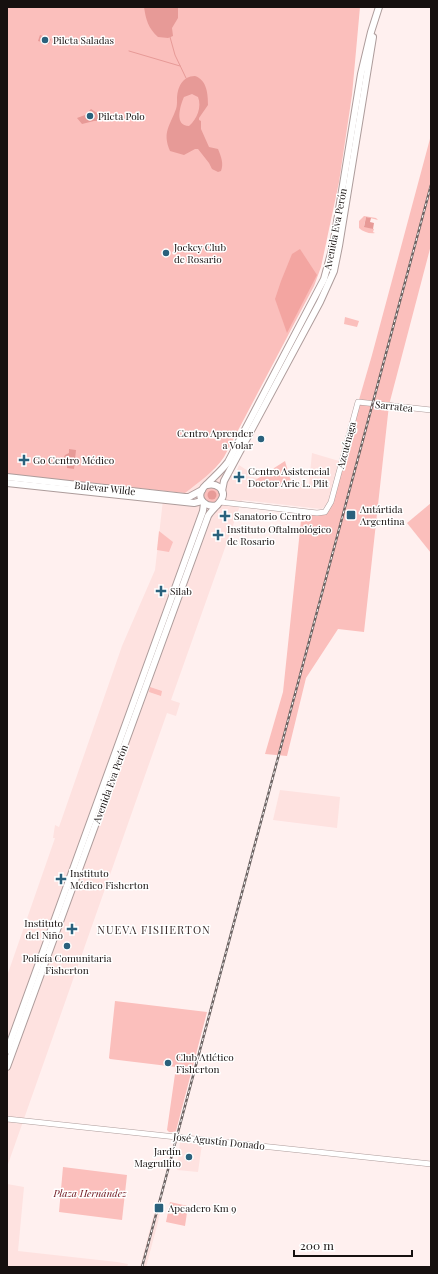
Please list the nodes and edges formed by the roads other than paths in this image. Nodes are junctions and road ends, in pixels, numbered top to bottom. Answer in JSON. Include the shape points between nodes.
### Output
{"nodes":[{"id":1,"x":379,"y":7,"type":"edge"},
{"id":2,"x":376,"y":16,"type":"junction"},
{"id":3,"x":358,"y":402,"type":"joint"},
{"id":4,"x":431,"y":410,"type":"edge"},
{"id":5,"x":7,"y":477,"type":"edge"},
{"id":6,"x":7,"y":483,"type":"edge"},
{"id":7,"x":207,"y":485,"type":"junction"},
{"id":8,"x":202,"y":490,"type":"junction"},
{"id":9,"x":222,"y":493,"type":"junction"},
{"id":10,"x":203,"y":502,"type":"junction"},
{"id":11,"x":219,"y":503,"type":"junction"},
{"id":12,"x":237,"y":503,"type":"junction"},
{"id":13,"x":7,"y":1051,"type":"edge"},
{"id":14,"x":7,"y":1067,"type":"edge"},
{"id":15,"x":7,"y":1119,"type":"edge"},
{"id":16,"x":431,"y":1164,"type":"edge"}],
"edges":[{"from":1,"to":2,"type":"main road","name":"Avenida Eva Perón"},
{"from":2,"to":7,"type":"main road","name":"Avenida Eva Perón","via":[[361,74],[333,246],[326,274],[228,462]]},
{"from":2,"to":9,"type":"main road","name":"Avenida Eva Perón","via":[[350,187],[334,271],[224,481]]},
{"from":3,"to":4,"type":"street","name":"Sarratea"},
{"from":3,"to":12,"type":"street","name":"Azcuénaga","via":[[331,502],[325,512]]},
{"from":5,"to":8,"type":"main road","name":"Bulevar Wilde","via":[[185,497]]},
{"from":6,"to":10,"type":"main road","name":"Bulevar Wilde"},
{"from":7,"to":8,"type":"main road"},
{"from":7,"to":9,"type":"main road","via":[[214,484]]},
{"from":8,"to":10,"type":"main road","via":[[200,497]]},
{"from":9,"to":11,"type":"main road"},
{"from":9,"to":12,"type":"street"},
{"from":10,"to":11,"type":"main road","via":[[211,506]]},
{"from":10,"to":13,"type":"main road","name":"Avenida Eva Perón","via":[[203,511]]},
{"from":11,"to":12,"type":"street"},
{"from":11,"to":14,"type":"main road","name":"Avenida Eva Perón","via":[[208,516]]},
{"from":15,"to":16,"type":"street","name":"José Agustín Donado"}]}
